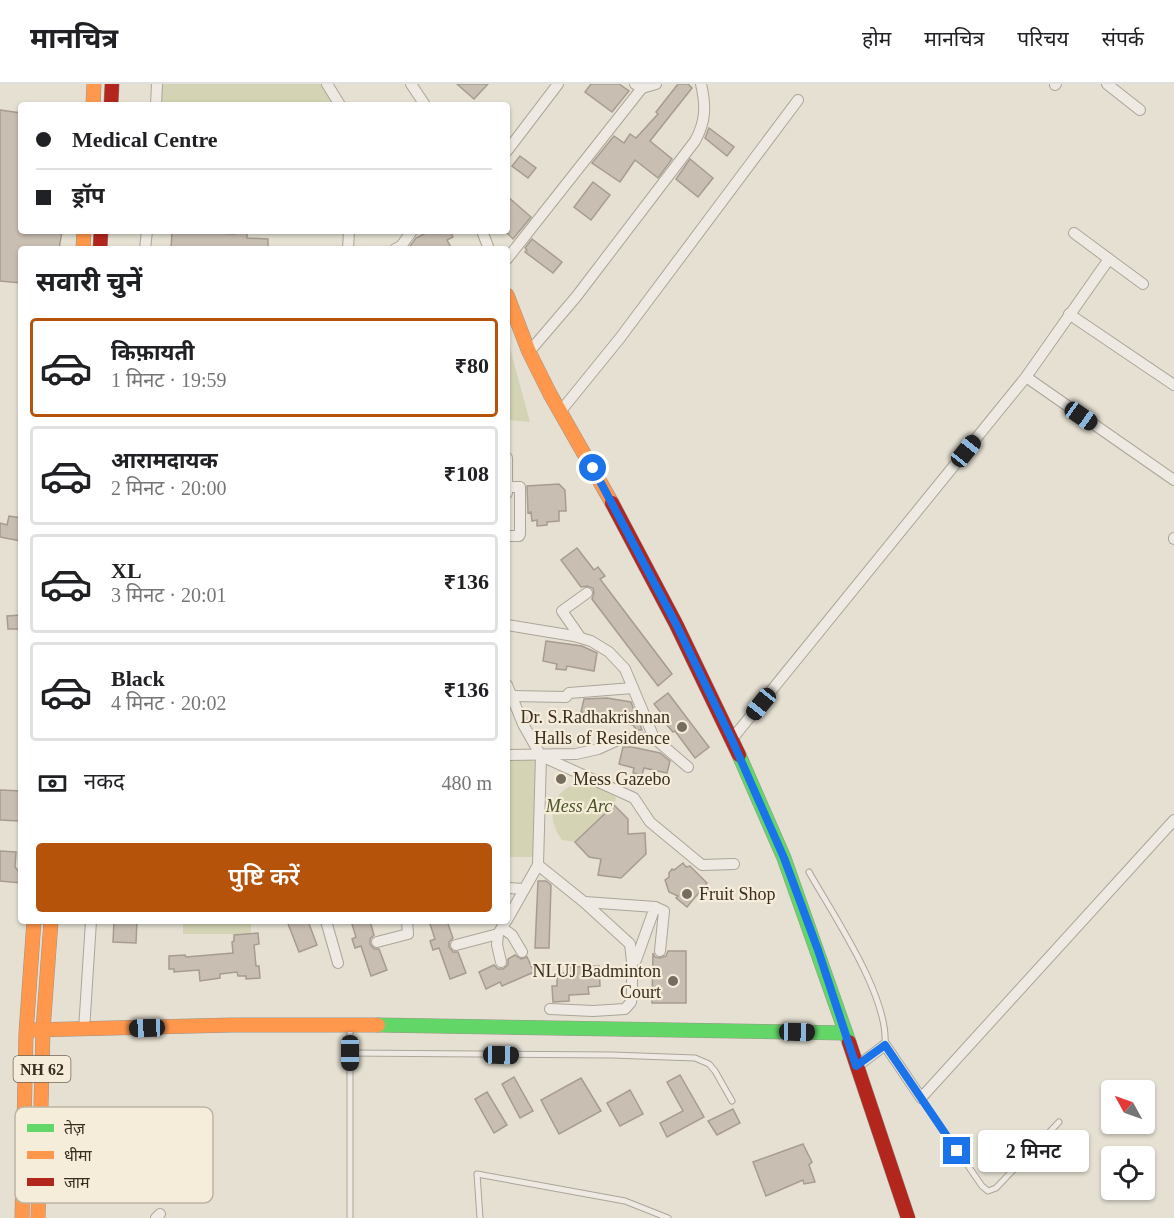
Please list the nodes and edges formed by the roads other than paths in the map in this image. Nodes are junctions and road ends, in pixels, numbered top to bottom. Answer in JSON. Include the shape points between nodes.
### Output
{"nodes":[{"id":1,"x":94,"y":84,"type":"edge"},
{"id":2,"x":112,"y":84,"type":"edge"},
{"id":3,"x":157,"y":84,"type":"edge"},
{"id":4,"x":327,"y":84,"type":"edge"},
{"id":5,"x":411,"y":84,"type":"edge"},
{"id":6,"x":558,"y":84,"type":"edge"},
{"id":7,"x":656,"y":84,"type":"edge"},
{"id":8,"x":701,"y":84,"type":"edge"},
{"id":9,"x":1107,"y":84,"type":"edge"},
{"id":10,"x":639,"y":86,"type":"edge"},
{"id":11,"x":798,"y":100,"type":"dead end"},
{"id":12,"x":93,"y":102,"type":"edge"},
{"id":13,"x":111,"y":102,"type":"edge"},
{"id":14,"x":156,"y":102,"type":"edge"},
{"id":15,"x":338,"y":102,"type":"edge"},
{"id":16,"x":423,"y":102,"type":"edge"},
{"id":17,"x":1140,"y":110,"type":"dead end"},
{"id":18,"x":510,"y":147,"type":"edge"},
{"id":19,"x":1074,"y":233,"type":"dead end"},
{"id":20,"x":510,"y":255,"type":"edge"},
{"id":21,"x":1109,"y":260,"type":"junction"},
{"id":22,"x":1143,"y":284,"type":"dead end"},
{"id":23,"x":510,"y":303,"type":"edge"},
{"id":24,"x":1070,"y":314,"type":"junction"},
{"id":25,"x":529,"y":352,"type":"junction"},
{"id":26,"x":1026,"y":377,"type":"junction"},
{"id":27,"x":1174,"y":386,"type":"edge"},
{"id":28,"x":560,"y":412,"type":"junction"},
{"id":29,"x":1174,"y":480,"type":"edge"},
{"id":30,"x":510,"y":487,"type":"edge"},
{"id":31,"x":510,"y":536,"type":"edge"},
{"id":32,"x":587,"y":592,"type":"dead end"},
{"id":33,"x":510,"y":625,"type":"edge"},
{"id":34,"x":580,"y":637,"type":"junction"},
{"id":35,"x":633,"y":688,"type":"junction"},
{"id":36,"x":510,"y":691,"type":"edge"},
{"id":37,"x":510,"y":693,"type":"edge"},
{"id":38,"x":654,"y":738,"type":"junction"},
{"id":39,"x":732,"y":740,"type":"junction"},
{"id":40,"x":510,"y":755,"type":"edge"},
{"id":41,"x":541,"y":756,"type":"junction"},
{"id":42,"x":688,"y":766,"type":"dead end"},
{"id":43,"x":1174,"y":820,"type":"edge"},
{"id":44,"x":734,"y":864,"type":"dead end"},
{"id":45,"x":538,"y":865,"type":"junction"},
{"id":46,"x":809,"y":872,"type":"dead end"},
{"id":47,"x":510,"y":888,"type":"edge"},
{"id":48,"x":524,"y":889,"type":"junction"},
{"id":49,"x":584,"y":902,"type":"junction"},
{"id":50,"x":655,"y":907,"type":"junction"},
{"id":51,"x":510,"y":914,"type":"edge"},
{"id":52,"x":34,"y":924,"type":"edge"},
{"id":53,"x":51,"y":924,"type":"edge"},
{"id":54,"x":91,"y":924,"type":"edge"},
{"id":55,"x":327,"y":924,"type":"edge"},
{"id":56,"x":407,"y":924,"type":"edge"},
{"id":57,"x":503,"y":926,"type":"edge"},
{"id":58,"x":377,"y":942,"type":"dead end"},
{"id":59,"x":456,"y":945,"type":"dead end"},
{"id":60,"x":660,"y":951,"type":"dead end"},
{"id":61,"x":522,"y":952,"type":"dead end"},
{"id":62,"x":632,"y":961,"type":"junction"},
{"id":63,"x":501,"y":962,"type":"dead end"},
{"id":64,"x":338,"y":963,"type":"dead end"},
{"id":65,"x":550,"y":1009,"type":"dead end"},
{"id":66,"x":350,"y":1024,"type":"junction"},
{"id":67,"x":27,"y":1030,"type":"junction"},
{"id":68,"x":43,"y":1030,"type":"junction"},
{"id":69,"x":84,"y":1030,"type":"junction"},
{"id":70,"x":845,"y":1033,"type":"junction"},
{"id":71,"x":885,"y":1045,"type":"junction"},
{"id":72,"x":350,"y":1053,"type":"junction"},
{"id":73,"x":856,"y":1066,"type":"junction"},
{"id":74,"x":921,"y":1098,"type":"junction"},
{"id":75,"x":732,"y":1101,"type":"dead end"},
{"id":76,"x":25,"y":1107,"type":"edge"},
{"id":77,"x":41,"y":1107,"type":"edge"},
{"id":78,"x":1059,"y":1122,"type":"dead end"},
{"id":79,"x":22,"y":1203,"type":"edge"},
{"id":80,"x":38,"y":1203,"type":"edge"},
{"id":81,"x":22,"y":1218,"type":"edge"},
{"id":82,"x":38,"y":1218,"type":"edge"},
{"id":83,"x":350,"y":1218,"type":"edge"},
{"id":84,"x":480,"y":1218,"type":"edge"},
{"id":85,"x":668,"y":1218,"type":"edge"},
{"id":86,"x":908,"y":1218,"type":"edge"}],
"edges":[{"from":1,"to":12,"type":"main road"},
{"from":2,"to":13,"type":"main road"},
{"from":3,"to":14,"type":"street"},
{"from":4,"to":15,"type":"street"},
{"from":5,"to":16,"type":"street"},
{"from":6,"to":18,"type":"street"},
{"from":7,"to":10,"type":"street"},
{"from":8,"to":25,"type":"street","via":[[705,115],[695,141]]},
{"from":9,"to":17,"type":"street"},
{"from":10,"to":20,"type":"street"},
{"from":11,"to":28,"type":"street","via":[[634,320]]},
{"from":19,"to":21,"type":"street"},
{"from":21,"to":22,"type":"street"},
{"from":21,"to":24,"type":"street"},
{"from":23,"to":25,"type":"main road"},
{"from":24,"to":26,"type":"street"},
{"from":24,"to":27,"type":"street"},
{"from":25,"to":28,"type":"main road"},
{"from":26,"to":29,"type":"street"},
{"from":26,"to":39,"type":"street"},
{"from":28,"to":39,"type":"main road","via":[[676,624]]},
{"from":30,"to":31,"type":"street","via":[[520,487],[520,534]]},
{"from":32,"to":34,"type":"street","via":[[562,611]]},
{"from":33,"to":34,"type":"street"},
{"from":34,"to":35,"type":"street","via":[[609,652],[625,669]]},
{"from":35,"to":36,"type":"street","via":[[569,693],[566,697]]},
{"from":35,"to":38,"type":"street"},
{"from":37,"to":41,"type":"street"},
{"from":38,"to":41,"type":"street","via":[[618,740],[576,754]]},
{"from":38,"to":42,"type":"street"},
{"from":39,"to":70,"type":"main road","via":[[784,858]]},
{"from":40,"to":41,"type":"street"},
{"from":41,"to":44,"type":"street","via":[[634,798],[650,822],[702,865]]},
{"from":41,"to":45,"type":"street"},
{"from":43,"to":74,"type":"street"},
{"from":45,"to":48,"type":"street"},
{"from":45,"to":49,"type":"street"},
{"from":46,"to":71,"type":"lane","via":[[867,976],[884,1019]]},
{"from":47,"to":48,"type":"street"},
{"from":48,"to":51,"type":"street"},
{"from":49,"to":50,"type":"street"},
{"from":49,"to":62,"type":"street","via":[[630,944]]},
{"from":50,"to":60,"type":"street","via":[[664,911]]},
{"from":50,"to":62,"type":"street","via":[[636,960]]},
{"from":52,"to":67,"type":"main road"},
{"from":53,"to":68,"type":"main road","number":"NH 62"},
{"from":54,"to":69,"type":"street"},
{"from":55,"to":64,"type":"street"},
{"from":56,"to":58,"type":"street","via":[[408,934]]},
{"from":57,"to":59,"type":"street"},
{"from":57,"to":61,"type":"street"},
{"from":57,"to":63,"type":"street","via":[[497,945]]},
{"from":62,"to":65,"type":"street","via":[[631,1002],[625,1009]]},
{"from":66,"to":69,"type":"main road"},
{"from":66,"to":70,"type":"main road"},
{"from":66,"to":72,"type":"lane"},
{"from":67,"to":68,"type":"main road"},
{"from":67,"to":76,"type":"main road"},
{"from":68,"to":69,"type":"main road"},
{"from":68,"to":77,"type":"main road","number":"NH 62"},
{"from":70,"to":73,"type":"main road"},
{"from":71,"to":73,"type":"street"},
{"from":71,"to":74,"type":"street"},
{"from":72,"to":75,"type":"lane","via":[[695,1058],[709,1064]]},
{"from":72,"to":83,"type":"lane"},
{"from":73,"to":86,"type":"main road"},
{"from":74,"to":78,"type":"lane","via":[[988,1191],[996,1188]]},
{"from":79,"to":81,"type":"main road"},
{"from":80,"to":82,"type":"main road","number":"NH 62"},
{"from":84,"to":85,"type":"lane","via":[[477,1174],[625,1201]]}]}
